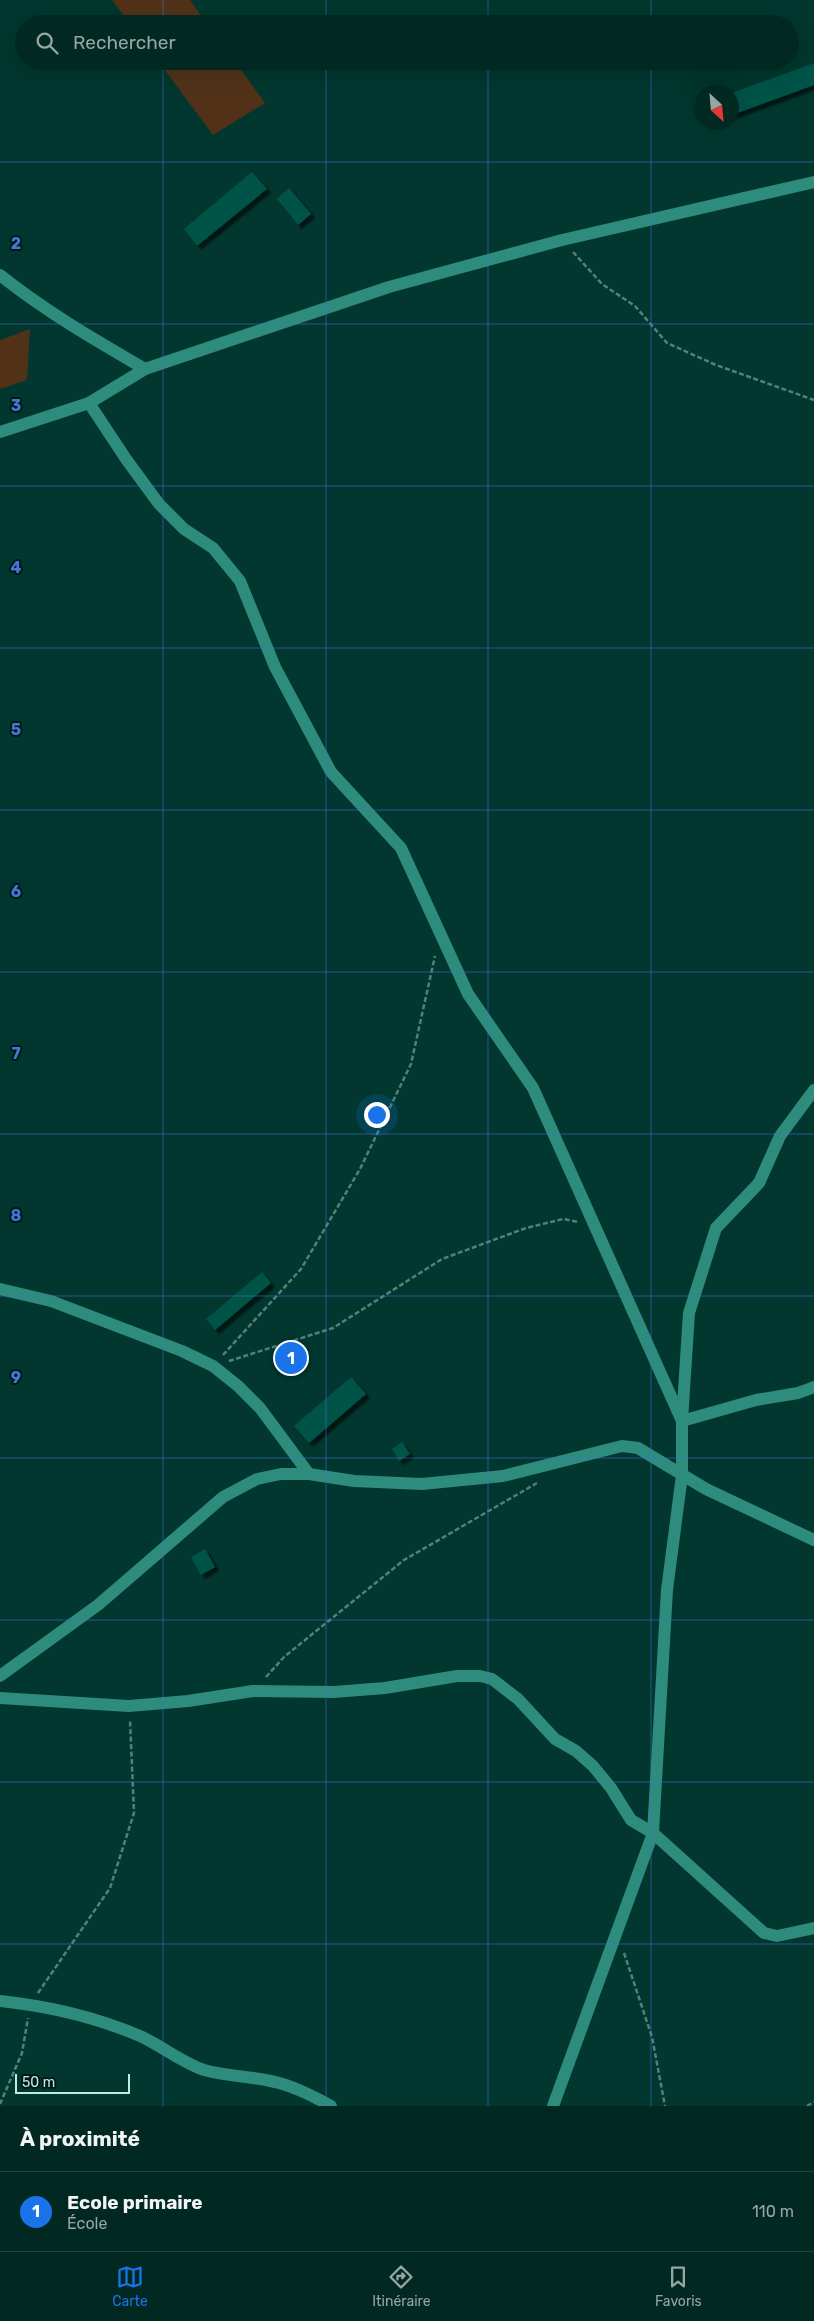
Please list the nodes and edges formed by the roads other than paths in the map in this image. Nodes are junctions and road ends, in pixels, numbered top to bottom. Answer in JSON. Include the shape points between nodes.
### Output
{"nodes":[{"id":1,"x":814,"y":182,"type":"edge"},
{"id":2,"x":0,"y":275,"type":"edge"},
{"id":3,"x":145,"y":369,"type":"junction"},
{"id":4,"x":89,"y":403,"type":"junction"},
{"id":5,"x":0,"y":432,"type":"edge"},
{"id":6,"x":814,"y":1090,"type":"edge"},
{"id":7,"x":0,"y":1289,"type":"edge"},
{"id":8,"x":814,"y":1387,"type":"edge"},
{"id":9,"x":682,"y":1421,"type":"junction"},
{"id":10,"x":309,"y":1474,"type":"junction"},
{"id":11,"x":682,"y":1475,"type":"junction"},
{"id":12,"x":814,"y":1540,"type":"edge"},
{"id":13,"x":0,"y":1676,"type":"edge"},
{"id":14,"x":0,"y":1698,"type":"edge"},
{"id":15,"x":653,"y":1833,"type":"junction"},
{"id":16,"x":814,"y":1928,"type":"edge"},
{"id":17,"x":0,"y":2001,"type":"edge"},
{"id":18,"x":332,"y":2106,"type":"edge"},
{"id":19,"x":554,"y":2106,"type":"edge"}],
"edges":[{"from":1,"to":3,"type":"street","via":[[562,240],[389,287]]},
{"from":2,"to":3,"type":"street","via":[[75,328]]},
{"from":3,"to":4,"type":"street"},
{"from":4,"to":5,"type":"street"},
{"from":4,"to":9,"type":"street","via":[[160,504],[184,528],[213,548],[240,581],[275,667],[331,772],[401,848],[468,994],[533,1088]]},
{"from":6,"to":9,"type":"street","via":[[780,1136],[759,1183],[716,1228],[689,1313]]},
{"from":7,"to":10,"type":"street","via":[[51,1301],[213,1366],[260,1408]]},
{"from":8,"to":9,"type":"street"},
{"from":9,"to":11,"type":"street"},
{"from":10,"to":11,"type":"street","via":[[354,1481],[422,1484],[503,1476],[622,1446],[638,1448]]},
{"from":10,"to":13,"type":"street","via":[[281,1474],[257,1479],[223,1497],[98,1605]]},
{"from":11,"to":12,"type":"street"},
{"from":11,"to":15,"type":"street","via":[[667,1590]]},
{"from":14,"to":15,"type":"street","via":[[129,1706],[253,1691],[385,1688],[457,1676],[480,1676],[492,1679],[518,1699],[555,1739],[593,1766],[631,1820]]},
{"from":15,"to":16,"type":"street","via":[[764,1933],[777,1936]]},
{"from":15,"to":19,"type":"street"},
{"from":17,"to":18,"type":"street","via":[[73,2014],[141,2037],[203,2069],[278,2083]]}]}
